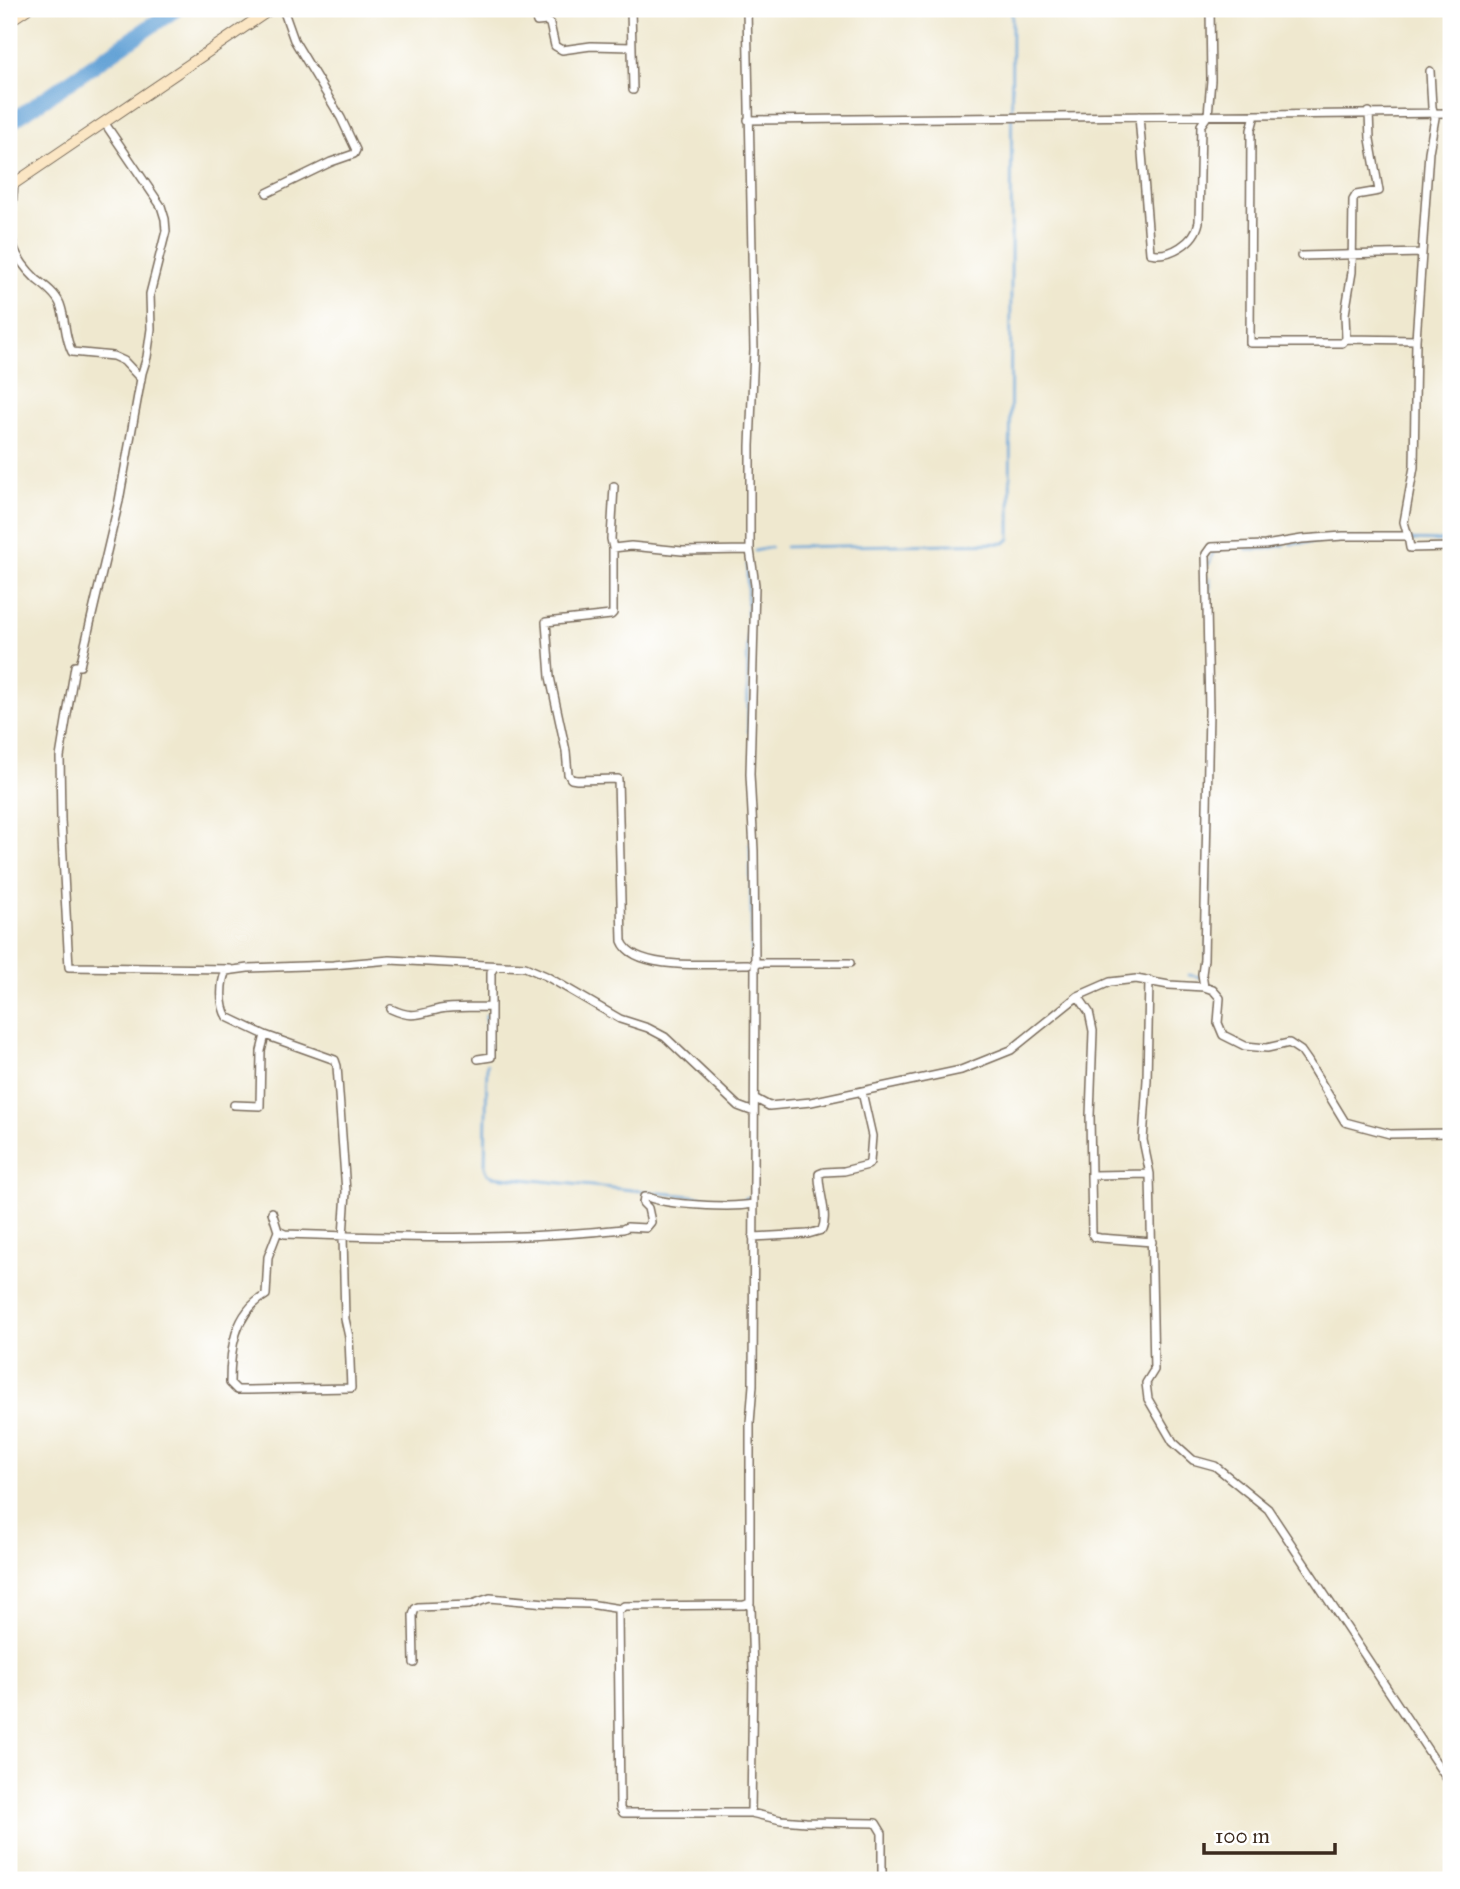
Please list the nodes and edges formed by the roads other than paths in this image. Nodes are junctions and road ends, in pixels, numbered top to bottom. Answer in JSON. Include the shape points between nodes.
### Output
{"nodes":[{"id":1,"x":27,"y":9,"type":"edge"},
{"id":2,"x":271,"y":9,"type":"edge"},
{"id":3,"x":284,"y":9,"type":"edge"},
{"id":4,"x":532,"y":9,"type":"edge"},
{"id":5,"x":631,"y":9,"type":"edge"},
{"id":6,"x":747,"y":9,"type":"edge"},
{"id":7,"x":1210,"y":9,"type":"edge"},
{"id":8,"x":9,"y":21,"type":"edge"},
{"id":9,"x":632,"y":47,"type":"junction"},
{"id":10,"x":1430,"y":71,"type":"dead end"},
{"id":11,"x":633,"y":90,"type":"dead end"},
{"id":12,"x":1369,"y":112,"type":"junction"},
{"id":13,"x":1433,"y":113,"type":"junction"},
{"id":14,"x":1451,"y":113,"type":"edge"},
{"id":15,"x":1208,"y":115,"type":"junction"},
{"id":16,"x":1255,"y":115,"type":"junction"},
{"id":17,"x":1139,"y":116,"type":"junction"},
{"id":18,"x":748,"y":120,"type":"junction"},
{"id":19,"x":104,"y":122,"type":"junction"},
{"id":20,"x":11,"y":185,"type":"edge"},
{"id":21,"x":267,"y":193,"type":"dead end"},
{"id":22,"x":1422,"y":253,"type":"junction"},
{"id":23,"x":1352,"y":255,"type":"junction"},
{"id":24,"x":1301,"y":256,"type":"dead end"},
{"id":25,"x":1346,"y":339,"type":"junction"},
{"id":26,"x":1416,"y":340,"type":"junction"},
{"id":27,"x":141,"y":379,"type":"junction"},
{"id":28,"x":614,"y":486,"type":"dead end"},
{"id":29,"x":1408,"y":536,"type":"junction"},
{"id":30,"x":1451,"y":547,"type":"edge"},
{"id":31,"x":613,"y":548,"type":"junction"},
{"id":32,"x":750,"y":550,"type":"junction"},
{"id":33,"x":850,"y":963,"type":"dead end"},
{"id":34,"x":751,"y":964,"type":"junction"},
{"id":35,"x":495,"y":965,"type":"junction"},
{"id":36,"x":235,"y":969,"type":"junction"},
{"id":37,"x":1149,"y":980,"type":"junction"},
{"id":38,"x":1204,"y":987,"type":"junction"},
{"id":39,"x":1079,"y":996,"type":"junction"},
{"id":40,"x":491,"y":1007,"type":"junction"},
{"id":41,"x":391,"y":1009,"type":"dead end"},
{"id":42,"x":265,"y":1035,"type":"junction"},
{"id":43,"x":478,"y":1059,"type":"dead end"},
{"id":44,"x":862,"y":1092,"type":"junction"},
{"id":45,"x":755,"y":1099,"type":"junction"},
{"id":46,"x":234,"y":1105,"type":"dead end"},
{"id":47,"x":754,"y":1112,"type":"junction"},
{"id":48,"x":1451,"y":1133,"type":"edge"},
{"id":49,"x":1150,"y":1174,"type":"junction"},
{"id":50,"x":1093,"y":1175,"type":"junction"},
{"id":51,"x":753,"y":1204,"type":"junction"},
{"id":52,"x":272,"y":1212,"type":"dead end"},
{"id":53,"x":278,"y":1231,"type":"junction"},
{"id":54,"x":344,"y":1236,"type":"junction"},
{"id":55,"x":753,"y":1237,"type":"junction"},
{"id":56,"x":1152,"y":1242,"type":"junction"},
{"id":57,"x":747,"y":1604,"type":"junction"},
{"id":58,"x":621,"y":1609,"type":"junction"},
{"id":59,"x":414,"y":1663,"type":"dead end"},
{"id":60,"x":1451,"y":1785,"type":"edge"},
{"id":61,"x":751,"y":1813,"type":"junction"},
{"id":62,"x":882,"y":1880,"type":"edge"}],
"edges":[{"from":1,"to":8,"type":"street"},
{"from":2,"to":19,"type":"street"},
{"from":3,"to":21,"type":"street","via":[[294,40],[356,150]]},
{"from":4,"to":9,"type":"street","via":[[537,22],[550,24],[555,46],[562,50]]},
{"from":5,"to":9,"type":"street"},
{"from":6,"to":18,"type":"street"},
{"from":7,"to":15,"type":"street"},
{"from":9,"to":11,"type":"street"},
{"from":10,"to":13,"type":"street"},
{"from":12,"to":13,"type":"street"},
{"from":12,"to":16,"type":"street"},
{"from":12,"to":23,"type":"street","via":[[1379,191],[1356,195],[1353,200]]},
{"from":13,"to":14,"type":"street"},
{"from":13,"to":22,"type":"street"},
{"from":15,"to":16,"type":"street"},
{"from":15,"to":17,"type":"street"},
{"from":15,"to":17,"type":"street","via":[[1201,125],[1198,229],[1180,248],[1156,254],[1150,253]]},
{"from":16,"to":25,"type":"street","via":[[1251,130],[1250,343]]},
{"from":17,"to":18,"type":"street"},
{"from":18,"to":32,"type":"street","via":[[754,351]]},
{"from":19,"to":20,"type":"street"},
{"from":19,"to":27,"type":"street","via":[[161,206],[165,219],[150,294],[152,329]]},
{"from":20,"to":27,"type":"street","via":[[14,251],[60,302],[65,339],[72,352],[113,356]]},
{"from":22,"to":23,"type":"street"},
{"from":22,"to":26,"type":"street"},
{"from":23,"to":24,"type":"street"},
{"from":23,"to":25,"type":"street"},
{"from":25,"to":26,"type":"street"},
{"from":26,"to":29,"type":"street","via":[[1413,467],[1404,522]]},
{"from":27,"to":36,"type":"street","via":[[119,501],[80,666],[75,666],[60,757],[69,967]]},
{"from":28,"to":31,"type":"street"},
{"from":29,"to":30,"type":"street","via":[[1409,548]]},
{"from":29,"to":38,"type":"street","via":[[1343,536],[1211,547],[1206,554],[1209,711]]},
{"from":31,"to":32,"type":"street"},
{"from":31,"to":34,"type":"street","via":[[611,615],[546,622],[549,668],[568,774],[577,780],[618,779],[622,941],[646,960],[661,963]]},
{"from":32,"to":34,"type":"street","via":[[755,585]]},
{"from":33,"to":34,"type":"street"},
{"from":34,"to":45,"type":"street"},
{"from":35,"to":36,"type":"street","via":[[390,960]]},
{"from":35,"to":40,"type":"street"},
{"from":35,"to":47,"type":"street","via":[[525,967],[620,1019],[665,1037],[738,1106]]},
{"from":36,"to":42,"type":"street","via":[[226,971],[222,980],[223,1011]]},
{"from":37,"to":38,"type":"street"},
{"from":37,"to":39,"type":"street","via":[[1110,982]]},
{"from":37,"to":49,"type":"street","via":[[1143,1140]]},
{"from":38,"to":48,"type":"street","via":[[1220,998],[1218,1023],[1223,1035],[1245,1046],[1289,1043],[1301,1051],[1345,1122],[1390,1134]]},
{"from":39,"to":44,"type":"street","via":[[1011,1050],[961,1070]]},
{"from":39,"to":50,"type":"street","via":[[1093,1031]]},
{"from":40,"to":41,"type":"street","via":[[441,1009],[414,1016]]},
{"from":40,"to":43,"type":"street","via":[[491,1057]]},
{"from":42,"to":46,"type":"street","via":[[260,1106]]},
{"from":42,"to":54,"type":"street","via":[[335,1060],[346,1192]]},
{"from":44,"to":45,"type":"street","via":[[769,1106]]},
{"from":44,"to":55,"type":"street","via":[[872,1136],[870,1162],[819,1174],[822,1230]]},
{"from":45,"to":47,"type":"street"},
{"from":47,"to":51,"type":"street"},
{"from":49,"to":50,"type":"street"},
{"from":49,"to":56,"type":"street"},
{"from":50,"to":56,"type":"street","via":[[1094,1237]]},
{"from":51,"to":54,"type":"street","via":[[686,1204],[644,1197],[651,1222],[646,1228],[550,1236]]},
{"from":51,"to":55,"type":"street"},
{"from":52,"to":53,"type":"street"},
{"from":53,"to":54,"type":"street"},
{"from":53,"to":54,"type":"street","via":[[268,1257],[266,1295],[246,1311],[236,1332],[230,1383],[237,1390],[351,1388]]},
{"from":55,"to":57,"type":"street"},
{"from":56,"to":60,"type":"street","via":[[1154,1370],[1146,1390],[1154,1409],[1173,1442],[1194,1460],[1216,1466],[1268,1508]]},
{"from":57,"to":58,"type":"street"},
{"from":57,"to":61,"type":"street","via":[[751,1607],[753,1673]]},
{"from":58,"to":59,"type":"street","via":[[490,1598],[469,1605],[418,1607],[413,1615]]},
{"from":58,"to":61,"type":"street","via":[[623,1813]]},
{"from":61,"to":62,"type":"street","via":[[806,1822],[876,1823],[882,1833]]}]}
